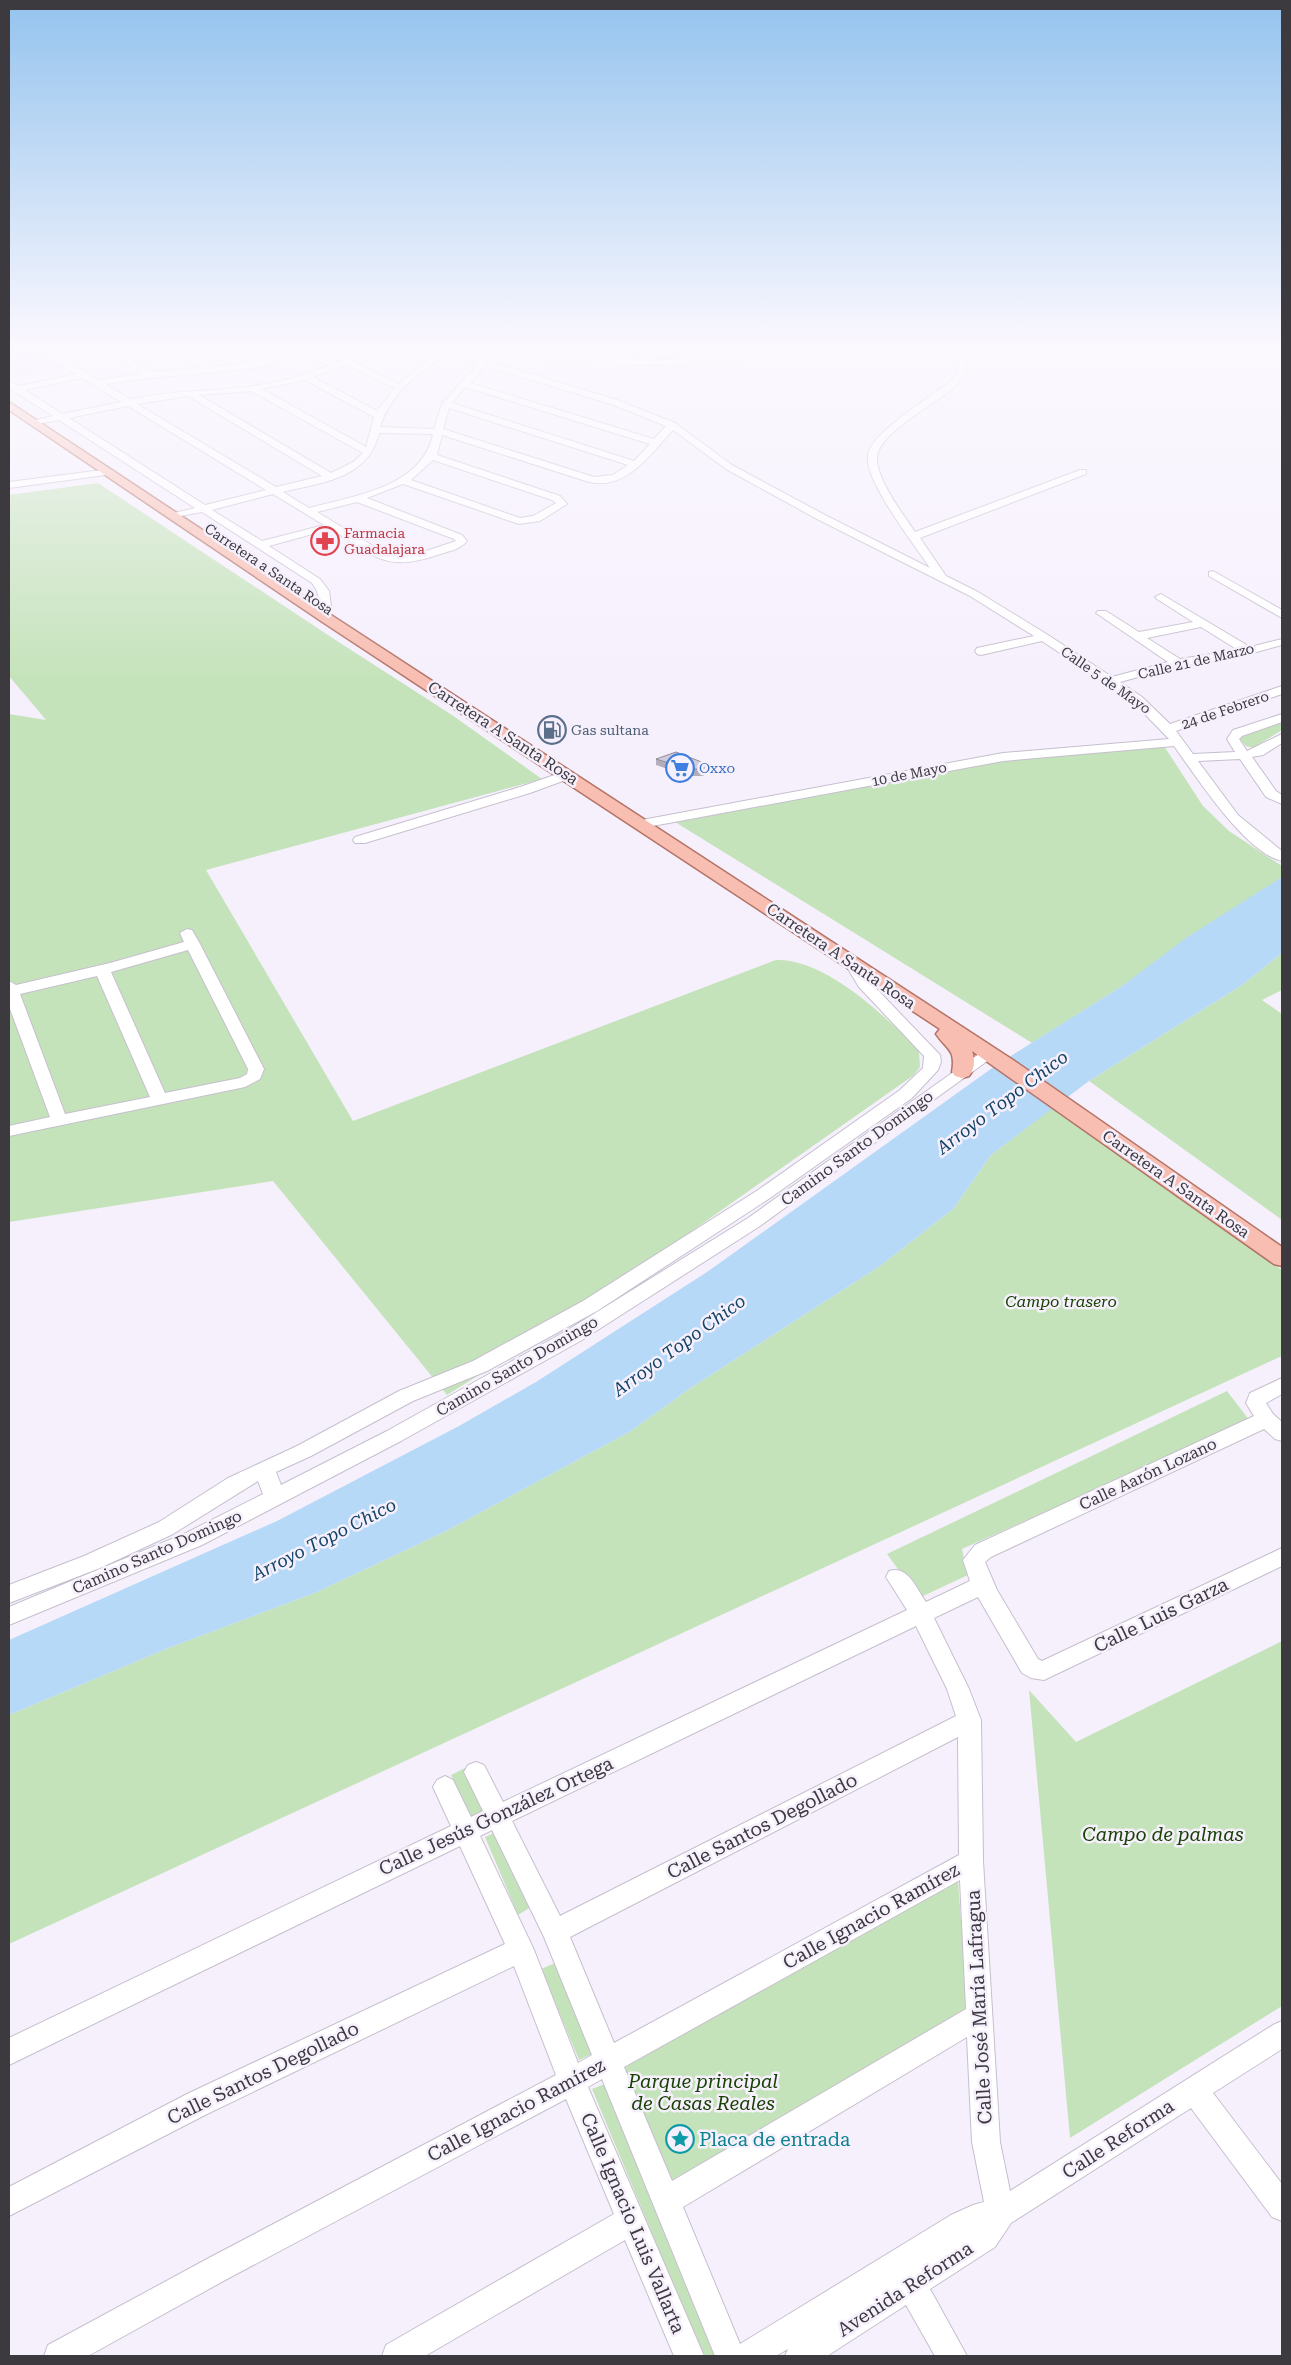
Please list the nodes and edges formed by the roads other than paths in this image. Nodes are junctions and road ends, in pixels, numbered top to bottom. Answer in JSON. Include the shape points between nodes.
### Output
{"nodes":[{"id":1,"x":91,"y":458,"type":"edge"},
{"id":2,"x":101,"y":458,"type":"edge"},
{"id":3,"x":124,"y":458,"type":"edge"},
{"id":4,"x":220,"y":458,"type":"edge"},
{"id":5,"x":299,"y":458,"type":"edge"},
{"id":6,"x":362,"y":458,"type":"edge"},
{"id":7,"x":428,"y":458,"type":"edge"},
{"id":8,"x":438,"y":458,"type":"edge"},
{"id":9,"x":529,"y":458,"type":"edge"},
{"id":10,"x":616,"y":458,"type":"edge"},
{"id":11,"x":639,"y":458,"type":"edge"},
{"id":12,"x":716,"y":458,"type":"edge"},
{"id":13,"x":872,"y":458,"type":"edge"},
{"id":14,"x":634,"y":464,"type":"junction"},
{"id":15,"x":110,"y":472,"type":"junction"},
{"id":16,"x":1083,"y":472,"type":"dead end"},
{"id":17,"x":153,"y":477,"type":"junction"},
{"id":18,"x":330,"y":477,"type":"junction"},
{"id":19,"x":136,"y":481,"type":"junction"},
{"id":20,"x":404,"y":481,"type":"junction"},
{"id":21,"x":9,"y":485,"type":"edge"},
{"id":22,"x":274,"y":491,"type":"junction"},
{"id":23,"x":357,"y":498,"type":"junction"},
{"id":24,"x":202,"y":509,"type":"junction"},
{"id":25,"x":308,"y":510,"type":"junction"},
{"id":26,"x":179,"y":515,"type":"junction"},
{"id":27,"x":332,"y":526,"type":"junction"},
{"id":28,"x":914,"y":536,"type":"junction"},
{"id":29,"x":260,"y":545,"type":"junction"},
{"id":30,"x":1213,"y":574,"type":"dead end"},
{"id":31,"x":943,"y":577,"type":"junction"},
{"id":32,"x":1161,"y":597,"type":"dead end"},
{"id":33,"x":1282,"y":598,"type":"edge"},
{"id":34,"x":1265,"y":604,"type":"junction"},
{"id":35,"x":325,"y":606,"type":"junction"},
{"id":36,"x":1102,"y":613,"type":"dead end"},
{"id":37,"x":1282,"y":615,"type":"edge"},
{"id":38,"x":1202,"y":623,"type":"junction"},
{"id":39,"x":1138,"y":636,"type":"junction"},
{"id":40,"x":1044,"y":637,"type":"junction"},
{"id":41,"x":1282,"y":642,"type":"edge"},
{"id":42,"x":1247,"y":650,"type":"junction"},
{"id":43,"x":981,"y":651,"type":"dead end"},
{"id":44,"x":400,"y":660,"type":"junction"},
{"id":45,"x":1178,"y":663,"type":"junction"},
{"id":46,"x":1111,"y":681,"type":"junction"},
{"id":47,"x":1282,"y":690,"type":"edge"},
{"id":48,"x":1282,"y":718,"type":"edge"},
{"id":49,"x":1168,"y":729,"type":"junction"},
{"id":50,"x":1282,"y":739,"type":"edge"},
{"id":51,"x":1239,"y":745,"type":"junction"},
{"id":52,"x":1183,"y":749,"type":"junction"},
{"id":53,"x":566,"y":775,"type":"junction"},
{"id":54,"x":1282,"y":800,"type":"edge"},
{"id":55,"x":649,"y":823,"type":"junction"},
{"id":56,"x":360,"y":840,"type":"dead end"},
{"id":57,"x":1282,"y":857,"type":"edge"},
{"id":58,"x":853,"y":964,"type":"junction"},
{"id":59,"x":102,"y":970,"type":"junction"},
{"id":60,"x":10,"y":989,"type":"edge"},
{"id":61,"x":911,"y":1002,"type":"junction"},
{"id":62,"x":1003,"y":1058,"type":"junction"},
{"id":63,"x":962,"y":1072,"type":"junction"},
{"id":64,"x":160,"y":1100,"type":"junction"},
{"id":65,"x":1080,"y":1107,"type":"junction"},
{"id":66,"x":59,"y":1120,"type":"junction"},
{"id":67,"x":9,"y":1131,"type":"edge"},
{"id":68,"x":1282,"y":1241,"type":"edge"},
{"id":69,"x":1282,"y":1258,"type":"edge"},
{"id":70,"x":1282,"y":1384,"type":"edge"},
{"id":71,"x":1266,"y":1419,"type":"junction"},
{"id":72,"x":1282,"y":1434,"type":"edge"},
{"id":73,"x":264,"y":1469,"type":"junction"},
{"id":74,"x":275,"y":1497,"type":"junction"},
{"id":75,"x":1282,"y":1556,"type":"edge"},
{"id":76,"x":897,"y":1577,"type":"dead end"},
{"id":77,"x":984,"y":1584,"type":"junction"},
{"id":78,"x":9,"y":1594,"type":"edge"},
{"id":79,"x":921,"y":1613,"type":"junction"},
{"id":80,"x":9,"y":1616,"type":"edge"},
{"id":81,"x":969,"y":1720,"type":"junction"},
{"id":82,"x":476,"y":1772,"type":"dead end"},
{"id":83,"x":445,"y":1787,"type":"dead end"},
{"id":84,"x":497,"y":1816,"type":"junction"},
{"id":85,"x":467,"y":1830,"type":"junction"},
{"id":86,"x":971,"y":1861,"type":"junction"},
{"id":87,"x":555,"y":1932,"type":"junction"},
{"id":88,"x":521,"y":1950,"type":"junction"},
{"id":89,"x":980,"y":2015,"type":"junction"},
{"id":90,"x":1282,"y":2034,"type":"edge"},
{"id":91,"x":9,"y":2052,"type":"edge"},
{"id":92,"x":609,"y":2061,"type":"junction"},
{"id":93,"x":571,"y":2079,"type":"junction"},
{"id":94,"x":1194,"y":2090,"type":"junction"},
{"id":95,"x":666,"y":2201,"type":"junction"},
{"id":96,"x":9,"y":2202,"type":"edge"},
{"id":97,"x":1282,"y":2207,"type":"edge"},
{"id":98,"x":1001,"y":2213,"type":"junction"},
{"id":99,"x":631,"y":2220,"type":"junction"},
{"id":100,"x":948,"y":2233,"type":"joint"},
{"id":101,"x":911,"y":2285,"type":"junction"},
{"id":102,"x":59,"y":2356,"type":"edge"},
{"id":103,"x":397,"y":2356,"type":"edge"},
{"id":104,"x":689,"y":2356,"type":"edge"},
{"id":105,"x":730,"y":2356,"type":"edge"},
{"id":106,"x":749,"y":2356,"type":"edge"},
{"id":107,"x":800,"y":2356,"type":"edge"},
{"id":108,"x":952,"y":2356,"type":"edge"}],
"edges":[{"from":1,"to":15,"type":"main road","name":"Carretera a Santa Rosa"},
{"from":2,"to":19,"type":"main road","name":"Carretera a Santa Rosa"},
{"from":3,"to":17,"type":"street"},
{"from":4,"to":22,"type":"street"},
{"from":5,"to":18,"type":"street"},
{"from":6,"to":18,"type":"street"},
{"from":7,"to":20,"type":"street"},
{"from":8,"to":20,"type":"street","via":[[562,502],[536,519],[524,521]]},
{"from":9,"to":14,"type":"street","via":[[605,482],[615,479]]},
{"from":10,"to":14,"type":"street"},
{"from":11,"to":14,"type":"street"},
{"from":12,"to":31,"type":"street","name":"Calle 5 de Mayo","via":[[821,517]]},
{"from":13,"to":28,"type":"street","via":[[879,480]]},
{"from":15,"to":21,"type":"street"},
{"from":15,"to":26,"type":"main road","name":"Carretera a Santa Rosa"},
{"from":16,"to":28,"type":"street"},
{"from":17,"to":19,"type":"street"},
{"from":17,"to":24,"type":"street"},
{"from":18,"to":22,"type":"street"},
{"from":19,"to":26,"type":"main road","name":"Carretera a Santa Rosa"},
{"from":20,"to":23,"type":"street"},
{"from":22,"to":24,"type":"street"},
{"from":22,"to":25,"type":"street"},
{"from":23,"to":25,"type":"street"},
{"from":23,"to":27,"type":"street","via":[[462,539],[458,545],[407,560],[387,559]]},
{"from":24,"to":26,"type":"street"},
{"from":24,"to":29,"type":"street"},
{"from":25,"to":27,"type":"street"},
{"from":26,"to":35,"type":"main road","name":"Carretera a Santa Rosa"},
{"from":26,"to":44,"type":"main road","name":"Carretera a Santa Rosa"},
{"from":27,"to":29,"type":"street"},
{"from":28,"to":31,"type":"street"},
{"from":29,"to":35,"type":"street","via":[[316,580],[323,591]]},
{"from":30,"to":34,"type":"street"},
{"from":31,"to":40,"type":"street","name":"Calle 5 de Mayo"},
{"from":32,"to":38,"type":"street"},
{"from":33,"to":34,"type":"street"},
{"from":34,"to":37,"type":"street"},
{"from":35,"to":44,"type":"main road","name":"Carretera a Santa Rosa"},
{"from":36,"to":39,"type":"street"},
{"from":38,"to":39,"type":"street"},
{"from":38,"to":42,"type":"street"},
{"from":39,"to":45,"type":"street"},
{"from":40,"to":43,"type":"street"},
{"from":40,"to":46,"type":"street","name":"Calle 5 de Mayo"},
{"from":41,"to":42,"type":"street","name":"Calle 21 de Marzo"},
{"from":42,"to":45,"type":"street","name":"Calle 21 de Marzo"},
{"from":44,"to":53,"type":"main road","name":"Carretera A Santa Rosa"},
{"from":44,"to":55,"type":"main road","name":"Carretera A Santa Rosa"},
{"from":45,"to":46,"type":"street","name":"Calle 21 de Marzo"},
{"from":46,"to":49,"type":"street","name":"Calle 5 de Mayo","via":[[1138,700]]},
{"from":47,"to":49,"type":"street","name":"24 de Febrero"},
{"from":48,"to":51,"type":"street"},
{"from":49,"to":52,"type":"street","name":"Calle 5 de Mayo"},
{"from":50,"to":51,"type":"street","via":[[1258,752]]},
{"from":51,"to":52,"type":"street","name":"10 de Mayo"},
{"from":51,"to":54,"type":"street","via":[[1271,794]]},
{"from":52,"to":55,"type":"street","name":"10 de Mayo","via":[[1092,748],[996,758]]},
{"from":52,"to":57,"type":"street","name":"Calle 5 de Mayo","via":[[1233,818]]},
{"from":53,"to":55,"type":"main road","name":"Carretera A Santa Rosa"},
{"from":53,"to":56,"type":"street"},
{"from":55,"to":58,"type":"main road","name":"Carretera A Santa Rosa"},
{"from":55,"to":62,"type":"main road","name":"Carretera A Santa Rosa"},
{"from":58,"to":61,"type":"main road","name":"Carretera A Santa Rosa"},
{"from":58,"to":73,"type":"street","via":[[864,984],[932,1055],[930,1070],[906,1094],[764,1194],[590,1306],[480,1366],[406,1396]]},
{"from":59,"to":60,"type":"street"},
{"from":59,"to":64,"type":"street"},
{"from":59,"to":64,"type":"street","via":[[190,938],[256,1069],[254,1076],[245,1082]]},
{"from":60,"to":66,"type":"street"},
{"from":61,"to":62,"type":"main road","name":"Carretera A Santa Rosa"},
{"from":61,"to":63,"type":"main road","via":[[919,1014],[960,1046],[964,1054]]},
{"from":62,"to":63,"type":"street","name":"Camino Santo Domingo"},
{"from":62,"to":65,"type":"main road","name":"Carretera A Santa Rosa"},
{"from":63,"to":74,"type":"street","name":"Camino Santo Domingo","via":[[754,1222],[575,1335],[394,1436]]},
{"from":64,"to":66,"type":"street"},
{"from":65,"to":68,"type":"main road","name":"Carretera A Santa Rosa"},
{"from":65,"to":69,"type":"main road","name":"Carretera A Santa Rosa"},
{"from":66,"to":67,"type":"street"},
{"from":70,"to":71,"type":"street","via":[[1257,1398],[1256,1403]]},
{"from":71,"to":72,"type":"street"},
{"from":71,"to":77,"type":"street","name":"Calle Aarón Lozano","via":[[983,1551],[974,1560]]},
{"from":73,"to":74,"type":"street"},
{"from":73,"to":78,"type":"street","via":[[166,1528],[92,1562]]},
{"from":74,"to":80,"type":"street","name":"Camino Santo Domingo","via":[[194,1539]]},
{"from":75,"to":77,"type":"street","name":"Calle Luis Garza","via":[[1049,1669],[1038,1670],[1030,1666]]},
{"from":76,"to":79,"type":"street","name":"Calle José María Lafragua"},
{"from":77,"to":79,"type":"street","name":"Calle Jesús González Ortega"},
{"from":79,"to":81,"type":"street","name":"Calle José María Lafragua","via":[[958,1689]]},
{"from":79,"to":84,"type":"street","name":"Calle Jesús González Ortega"},
{"from":81,"to":86,"type":"street","name":"Calle José María Lafragua"},
{"from":81,"to":87,"type":"street","name":"Calle Santos Degollado"},
{"from":82,"to":84,"type":"street"},
{"from":83,"to":85,"type":"street","name":"Calle Ignacio Luis Vallarta"},
{"from":84,"to":85,"type":"street","name":"Calle Jesús González Ortega"},
{"from":84,"to":87,"type":"street"},
{"from":85,"to":88,"type":"street","name":"Calle Ignacio Luis Vallarta"},
{"from":85,"to":91,"type":"street","name":"Calle Jesús González Ortega"},
{"from":86,"to":89,"type":"street","name":"Calle José María Lafragua"},
{"from":86,"to":92,"type":"street","name":"Calle Ignacio Ramírez"},
{"from":87,"to":92,"type":"street"},
{"from":88,"to":93,"type":"street","name":"Calle Ignacio Luis Vallarta"},
{"from":88,"to":96,"type":"street","name":"Calle Santos Degollado","via":[[197,2104]]},
{"from":89,"to":95,"type":"street"},
{"from":89,"to":98,"type":"street","name":"Calle José María Lafragua","via":[[986,2142]]},
{"from":90,"to":94,"type":"street","name":"Calle Reforma"},
{"from":92,"to":93,"type":"street","name":"Calle Ignacio Ramírez"},
{"from":92,"to":95,"type":"street"},
{"from":93,"to":99,"type":"street","name":"Calle Ignacio Luis Vallarta"},
{"from":93,"to":102,"type":"street","name":"Calle Ignacio Ramírez"},
{"from":94,"to":97,"type":"street"},
{"from":94,"to":98,"type":"street","name":"Calle Reforma"},
{"from":95,"to":105,"type":"street"},
{"from":98,"to":100,"type":"street","name":"Calle Reforma","via":[[973,2218]]},
{"from":98,"to":101,"type":"street","name":"Avenida Reforma","via":[[985,2237]]},
{"from":99,"to":103,"type":"street"},
{"from":99,"to":104,"type":"street","name":"Calle Ignacio Luis Vallarta"},
{"from":100,"to":106,"type":"street","name":"Avenida Reforma"},
{"from":101,"to":107,"type":"street","name":"Avenida Reforma"},
{"from":101,"to":108,"type":"street"}]}
